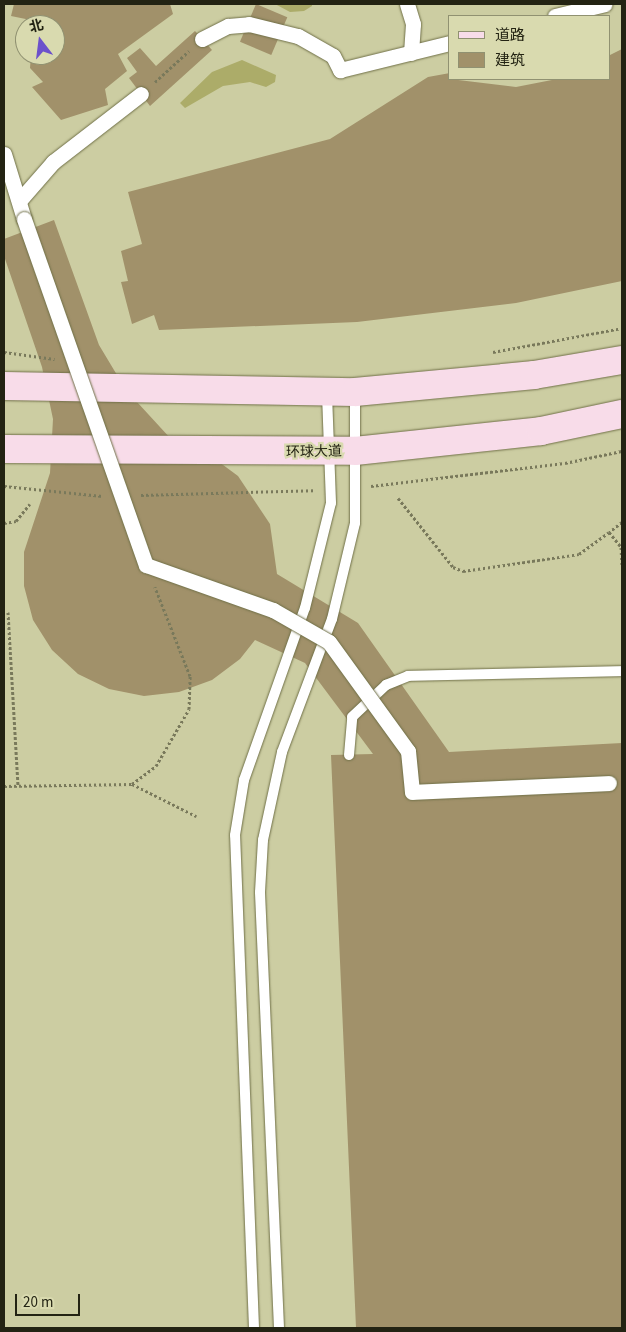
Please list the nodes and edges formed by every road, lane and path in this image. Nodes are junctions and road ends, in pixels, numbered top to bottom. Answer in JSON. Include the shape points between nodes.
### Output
{"nodes":[{"id":1,"x":407,"y":4,"type":"edge"},
{"id":2,"x":605,"y":4,"type":"edge"},
{"id":3,"x":560,"y":15,"type":"edge"},
{"id":4,"x":202,"y":39,"type":"joint"},
{"id":5,"x":448,"y":44,"type":"edge"},
{"id":6,"x":411,"y":53,"type":"junction"},
{"id":7,"x":141,"y":94,"type":"joint"},
{"id":8,"x":4,"y":154,"type":"edge"},
{"id":9,"x":19,"y":201,"type":"junction"},
{"id":10,"x":622,"y":328,"type":"edge"},
{"id":11,"x":4,"y":352,"type":"edge"},
{"id":12,"x":482,"y":354,"type":"dead end"},
{"id":13,"x":59,"y":359,"type":"dead end"},
{"id":14,"x":622,"y":360,"type":"edge"},
{"id":15,"x":4,"y":386,"type":"edge"},
{"id":16,"x":355,"y":392,"type":"junction"},
{"id":17,"x":327,"y":393,"type":"junction"},
{"id":18,"x":622,"y":414,"type":"edge"},
{"id":19,"x":4,"y":449,"type":"edge"},
{"id":20,"x":355,"y":451,"type":"junction"},
{"id":21,"x":328,"y":452,"type":"junction"},
{"id":22,"x":398,"y":498,"type":"dead end"},
{"id":23,"x":30,"y":504,"type":"dead end"},
{"id":24,"x":622,"y":522,"type":"edge"},
{"id":25,"x":4,"y":523,"type":"edge"},
{"id":26,"x":609,"y":532,"type":"junction"},
{"id":27,"x":146,"y":565,"type":"junction"},
{"id":28,"x":622,"y":567,"type":"edge"},
{"id":29,"x":8,"y":612,"type":"dead end"},
{"id":30,"x":622,"y":671,"type":"edge"},
{"id":31,"x":349,"y":755,"type":"dead end"},
{"id":32,"x":609,"y":783,"type":"dead end"},
{"id":33,"x":132,"y":784,"type":"junction"},
{"id":34,"x":18,"y":785,"type":"junction"},
{"id":35,"x":4,"y":786,"type":"edge"},
{"id":36,"x":196,"y":816,"type":"dead end"},
{"id":37,"x":254,"y":1328,"type":"edge"},
{"id":38,"x":279,"y":1328,"type":"edge"}],
"edges":[{"from":1,"to":6,"type":"street","via":[[413,24]]},
{"from":2,"to":3,"type":"street"},
{"from":4,"to":6,"type":"street","via":[[228,26],[249,24],[298,36],[333,56],[340,70]]},
{"from":4,"to":7,"type":"path"},
{"from":5,"to":6,"type":"street"},
{"from":7,"to":9,"type":"street","via":[[53,162]]},
{"from":8,"to":9,"type":"street"},
{"from":9,"to":27,"type":"street","bridge":true},
{"from":10,"to":12,"type":"path"},
{"from":11,"to":13,"type":"path"},
{"from":14,"to":16,"type":"main road","via":[[534,375]]},
{"from":15,"to":17,"type":"main road"},
{"from":16,"to":17,"type":"main road"},
{"from":16,"to":20,"type":"lane"},
{"from":17,"to":21,"type":"lane"},
{"from":18,"to":20,"type":"main road","name":"环球大道","via":[[540,431]]},
{"from":19,"to":21,"type":"main road","name":"环球大道"},
{"from":20,"to":21,"type":"main road","name":"环球大道"},
{"from":20,"to":38,"type":"lane","via":[[358,502],[346,565],[332,619],[282,752],[263,840],[260,892]]},
{"from":21,"to":37,"type":"lane","via":[[331,503],[318,563],[247,771],[235,835]]},
{"from":22,"to":26,"type":"path","via":[[453,567],[463,571],[579,554]]},
{"from":23,"to":25,"type":"path","via":[[16,520]]},
{"from":24,"to":26,"type":"path"},
{"from":26,"to":28,"type":"path","via":[[621,547]]},
{"from":27,"to":32,"type":"street","bridge":true,"via":[[273,610],[329,642],[408,751],[412,792]]},
{"from":27,"to":33,"type":"path","via":[[190,676],[189,710],[156,766]]},
{"from":29,"to":34,"type":"path"},
{"from":30,"to":31,"type":"lane","via":[[408,676],[386,685],[352,717]]},
{"from":33,"to":34,"type":"path"},
{"from":33,"to":36,"type":"path"},
{"from":34,"to":35,"type":"path"}]}
